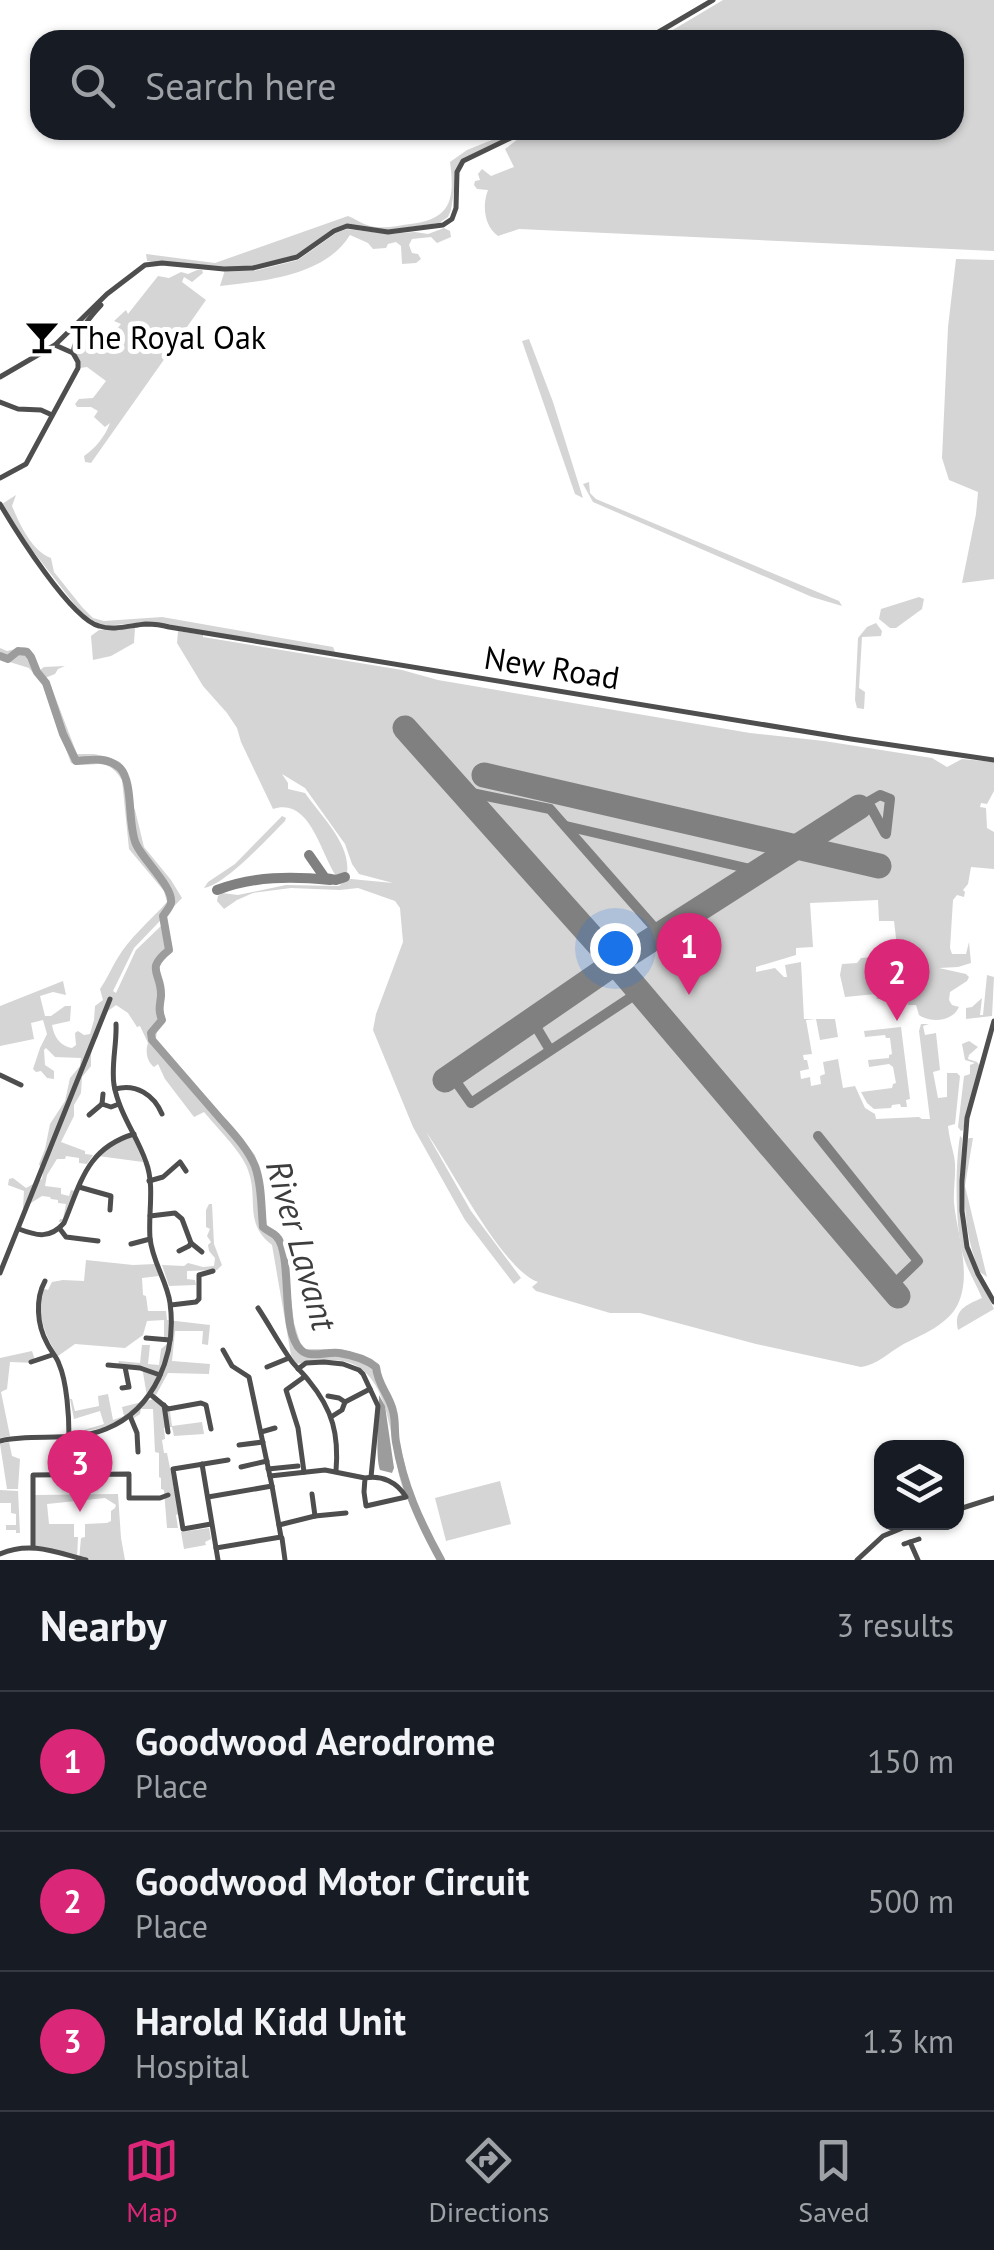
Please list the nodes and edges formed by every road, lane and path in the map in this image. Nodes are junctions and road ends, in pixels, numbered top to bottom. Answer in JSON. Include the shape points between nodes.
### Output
{"nodes":[{"id":1,"x":713,"y":0,"type":"edge"},
{"id":2,"x":662,"y":30,"type":"edge"},
{"id":3,"x":506,"y":140,"type":"edge"},
{"id":4,"x":115,"y":287,"type":"junction"},
{"id":5,"x":55,"y":345,"type":"junction"},
{"id":6,"x":73,"y":353,"type":"junction"},
{"id":7,"x":0,"y":376,"type":"edge"},
{"id":8,"x":0,"y":402,"type":"edge"},
{"id":9,"x":52,"y":415,"type":"junction"},
{"id":10,"x":0,"y":478,"type":"edge"},
{"id":11,"x":0,"y":504,"type":"edge"},
{"id":12,"x":994,"y":760,"type":"edge"},
{"id":13,"x":110,"y":999,"type":"dead end"},
{"id":14,"x":994,"y":1021,"type":"edge"},
{"id":15,"x":116,"y":1024,"type":"dead end"},
{"id":16,"x":0,"y":1075,"type":"edge"},
{"id":17,"x":21,"y":1085,"type":"dead end"},
{"id":18,"x":115,"y":1089,"type":"junction"},
{"id":19,"x":103,"y":1094,"type":"dead end"},
{"id":20,"x":102,"y":1104,"type":"junction"},
{"id":21,"x":119,"y":1104,"type":"junction"},
{"id":22,"x":159,"y":1112,"type":"dead end"},
{"id":23,"x":89,"y":1115,"type":"dead end"},
{"id":24,"x":134,"y":1134,"type":"junction"},
{"id":25,"x":183,"y":1152,"type":"dead end"},
{"id":26,"x":180,"y":1162,"type":"junction"},
{"id":27,"x":186,"y":1171,"type":"dead end"},
{"id":28,"x":149,"y":1181,"type":"junction"},
{"id":29,"x":79,"y":1187,"type":"junction"},
{"id":30,"x":110,"y":1210,"type":"dead end"},
{"id":31,"x":150,"y":1216,"type":"junction"},
{"id":32,"x":19,"y":1228,"type":"junction"},
{"id":33,"x":60,"y":1229,"type":"junction"},
{"id":34,"x":150,"y":1239,"type":"junction"},
{"id":35,"x":134,"y":1241,"type":"dead end"},
{"id":36,"x":98,"y":1242,"type":"dead end"},
{"id":37,"x":191,"y":1243,"type":"junction"},
{"id":38,"x":0,"y":1244,"type":"edge"},
{"id":39,"x":12,"y":1245,"type":"junction"},
{"id":40,"x":179,"y":1251,"type":"dead end"},
{"id":41,"x":202,"y":1252,"type":"dead end"},
{"id":42,"x":213,"y":1272,"type":"dead end"},
{"id":43,"x":0,"y":1273,"type":"edge"},
{"id":44,"x":44,"y":1281,"type":"dead end"},
{"id":45,"x":994,"y":1302,"type":"edge"},
{"id":46,"x":171,"y":1304,"type":"junction"},
{"id":47,"x":258,"y":1308,"type":"dead end"},
{"id":48,"x":146,"y":1338,"type":"dead end"},
{"id":49,"x":170,"y":1340,"type":"junction"},
{"id":50,"x":223,"y":1350,"type":"dead end"},
{"id":51,"x":53,"y":1354,"type":"junction"},
{"id":52,"x":290,"y":1358,"type":"junction"},
{"id":53,"x":31,"y":1362,"type":"dead end"},
{"id":54,"x":108,"y":1364,"type":"dead end"},
{"id":55,"x":125,"y":1366,"type":"junction"},
{"id":56,"x":268,"y":1367,"type":"dead end"},
{"id":57,"x":298,"y":1369,"type":"junction"},
{"id":58,"x":160,"y":1375,"type":"junction"},
{"id":59,"x":306,"y":1376,"type":"junction"},
{"id":60,"x":122,"y":1388,"type":"dead end"},
{"id":61,"x":370,"y":1389,"type":"junction"},
{"id":62,"x":150,"y":1394,"type":"junction"},
{"id":63,"x":328,"y":1396,"type":"dead end"},
{"id":64,"x":344,"y":1402,"type":"junction"},
{"id":65,"x":164,"y":1405,"type":"junction"},
{"id":66,"x":130,"y":1416,"type":"junction"},
{"id":67,"x":331,"y":1417,"type":"junction"},
{"id":68,"x":275,"y":1428,"type":"dead end"},
{"id":69,"x":211,"y":1429,"type":"dead end"},
{"id":70,"x":168,"y":1432,"type":"dead end"},
{"id":71,"x":260,"y":1432,"type":"junction"},
{"id":72,"x":69,"y":1436,"type":"junction"},
{"id":73,"x":0,"y":1441,"type":"edge"},
{"id":74,"x":263,"y":1442,"type":"junction"},
{"id":75,"x":239,"y":1446,"type":"dead end"},
{"id":76,"x":138,"y":1452,"type":"dead end"},
{"id":77,"x":228,"y":1460,"type":"dead end"},
{"id":78,"x":267,"y":1460,"type":"junction"},
{"id":79,"x":202,"y":1464,"type":"junction"},
{"id":80,"x":132,"y":1465,"type":"dead end"},
{"id":81,"x":241,"y":1466,"type":"dead end"},
{"id":82,"x":298,"y":1466,"type":"dead end"},
{"id":83,"x":336,"y":1471,"type":"junction"},
{"id":84,"x":269,"y":1472,"type":"junction"},
{"id":85,"x":304,"y":1472,"type":"junction"},
{"id":86,"x":129,"y":1474,"type":"junction"},
{"id":87,"x":368,"y":1477,"type":"junction"},
{"id":88,"x":272,"y":1486,"type":"junction"},
{"id":89,"x":172,"y":1494,"type":"junction"},
{"id":90,"x":312,"y":1494,"type":"dead end"},
{"id":91,"x":208,"y":1497,"type":"junction"},
{"id":92,"x":994,"y":1498,"type":"edge"},
{"id":93,"x":964,"y":1507,"type":"edge"},
{"id":94,"x":346,"y":1513,"type":"dead end"},
{"id":95,"x":316,"y":1516,"type":"junction"},
{"id":96,"x":211,"y":1524,"type":"junction"},
{"id":97,"x":279,"y":1525,"type":"junction"},
{"id":98,"x":898,"y":1530,"type":"edge"},
{"id":99,"x":282,"y":1537,"type":"junction"},
{"id":100,"x":919,"y":1539,"type":"dead end"},
{"id":101,"x":33,"y":1546,"type":"junction"},
{"id":102,"x":216,"y":1548,"type":"junction"},
{"id":103,"x":0,"y":1554,"type":"edge"},
{"id":104,"x":86,"y":1560,"type":"edge"},
{"id":105,"x":218,"y":1560,"type":"edge"},
{"id":106,"x":286,"y":1560,"type":"edge"},
{"id":107,"x":858,"y":1560,"type":"edge"},
{"id":108,"x":918,"y":1560,"type":"edge"}],
"edges":[{"from":1,"to":2,"type":"street"},
{"from":3,"to":4,"type":"street","via":[[460,165],[456,208],[443,225],[388,232],[347,226],[274,264],[151,264]]},
{"from":4,"to":5,"type":"street"},
{"from":4,"to":6,"type":"street","via":[[86,322]]},
{"from":5,"to":6,"type":"street"},
{"from":5,"to":7,"type":"street"},
{"from":6,"to":9,"type":"street","via":[[78,368]]},
{"from":8,"to":9,"type":"street"},
{"from":9,"to":10,"type":"street","via":[[26,464]]},
{"from":11,"to":12,"type":"street","name":"New Road","via":[[80,614],[103,628],[170,626]]},
{"from":13,"to":32,"type":"street"},
{"from":14,"to":45,"type":"street","via":[[968,1118],[962,1181],[967,1247]]},
{"from":15,"to":18,"type":"street"},
{"from":16,"to":17,"type":"street"},
{"from":18,"to":21,"type":"street"},
{"from":18,"to":22,"type":"street","via":[[145,1092]]},
{"from":19,"to":20,"type":"street"},
{"from":20,"to":21,"type":"street"},
{"from":20,"to":23,"type":"street"},
{"from":21,"to":24,"type":"street"},
{"from":24,"to":28,"type":"street"},
{"from":24,"to":29,"type":"street","via":[[95,1156]]},
{"from":25,"to":26,"type":"street"},
{"from":26,"to":27,"type":"street"},
{"from":26,"to":28,"type":"street"},
{"from":28,"to":31,"type":"street"},
{"from":29,"to":30,"type":"street","via":[[111,1196]]},
{"from":29,"to":33,"type":"street"},
{"from":31,"to":34,"type":"street"},
{"from":31,"to":37,"type":"street","via":[[178,1216]]},
{"from":32,"to":33,"type":"street","via":[[41,1236]]},
{"from":32,"to":39,"type":"street"},
{"from":33,"to":36,"type":"street","via":[[66,1237]]},
{"from":34,"to":35,"type":"street"},
{"from":34,"to":46,"type":"street"},
{"from":37,"to":40,"type":"street"},
{"from":37,"to":41,"type":"street"},
{"from":38,"to":39,"type":"street"},
{"from":39,"to":43,"type":"street"},
{"from":42,"to":46,"type":"street","via":[[199,1275],[196,1302]]},
{"from":44,"to":51,"type":"street","via":[[38,1302]]},
{"from":46,"to":49,"type":"street"},
{"from":47,"to":52,"type":"street"},
{"from":48,"to":49,"type":"street"},
{"from":49,"to":58,"type":"street"},
{"from":50,"to":71,"type":"street","via":[[248,1377]]},
{"from":51,"to":53,"type":"street"},
{"from":51,"to":72,"type":"street"},
{"from":52,"to":56,"type":"street"},
{"from":52,"to":57,"type":"street"},
{"from":54,"to":55,"type":"street"},
{"from":55,"to":58,"type":"street"},
{"from":55,"to":60,"type":"street","via":[[128,1387]]},
{"from":57,"to":59,"type":"street"},
{"from":57,"to":61,"type":"street","via":[[306,1363],[344,1364],[359,1370]]},
{"from":58,"to":62,"type":"street"},
{"from":59,"to":67,"type":"street"},
{"from":59,"to":85,"type":"street","via":[[286,1390]]},
{"from":61,"to":64,"type":"street"},
{"from":61,"to":87,"type":"street","via":[[378,1412]]},
{"from":62,"to":65,"type":"street"},
{"from":62,"to":66,"type":"street"},
{"from":63,"to":64,"type":"street"},
{"from":64,"to":67,"type":"street"},
{"from":65,"to":69,"type":"street","via":[[206,1405]]},
{"from":65,"to":70,"type":"street"},
{"from":66,"to":72,"type":"street"},
{"from":66,"to":76,"type":"street"},
{"from":67,"to":83,"type":"street"},
{"from":68,"to":71,"type":"street"},
{"from":71,"to":74,"type":"street"},
{"from":72,"to":73,"type":"street"},
{"from":74,"to":75,"type":"street"},
{"from":74,"to":78,"type":"street"},
{"from":77,"to":79,"type":"street"},
{"from":78,"to":81,"type":"street"},
{"from":78,"to":84,"type":"street"},
{"from":79,"to":89,"type":"street","via":[[173,1468]]},
{"from":79,"to":91,"type":"street"},
{"from":80,"to":86,"type":"street"},
{"from":82,"to":84,"type":"street"},
{"from":83,"to":85,"type":"street"},
{"from":83,"to":87,"type":"street"},
{"from":84,"to":85,"type":"street"},
{"from":84,"to":88,"type":"street"},
{"from":86,"to":89,"type":"street","via":[[129,1498]]},
{"from":86,"to":101,"type":"street","via":[[33,1475]]},
{"from":87,"to":87,"type":"street","via":[[366,1506],[406,1497],[392,1482]]},
{"from":88,"to":91,"type":"street"},
{"from":88,"to":97,"type":"street"},
{"from":89,"to":96,"type":"street","via":[[183,1528]]},
{"from":90,"to":95,"type":"street"},
{"from":91,"to":96,"type":"street"},
{"from":92,"to":93,"type":"street"},
{"from":94,"to":95,"type":"street"},
{"from":95,"to":97,"type":"street"},
{"from":96,"to":102,"type":"street"},
{"from":97,"to":99,"type":"street"},
{"from":98,"to":107,"type":"street"},
{"from":99,"to":102,"type":"street"},
{"from":99,"to":106,"type":"street"},
{"from":100,"to":108,"type":"street","via":[[907,1543]]},
{"from":101,"to":103,"type":"street"},
{"from":101,"to":104,"type":"street"},
{"from":102,"to":105,"type":"street"}]}
